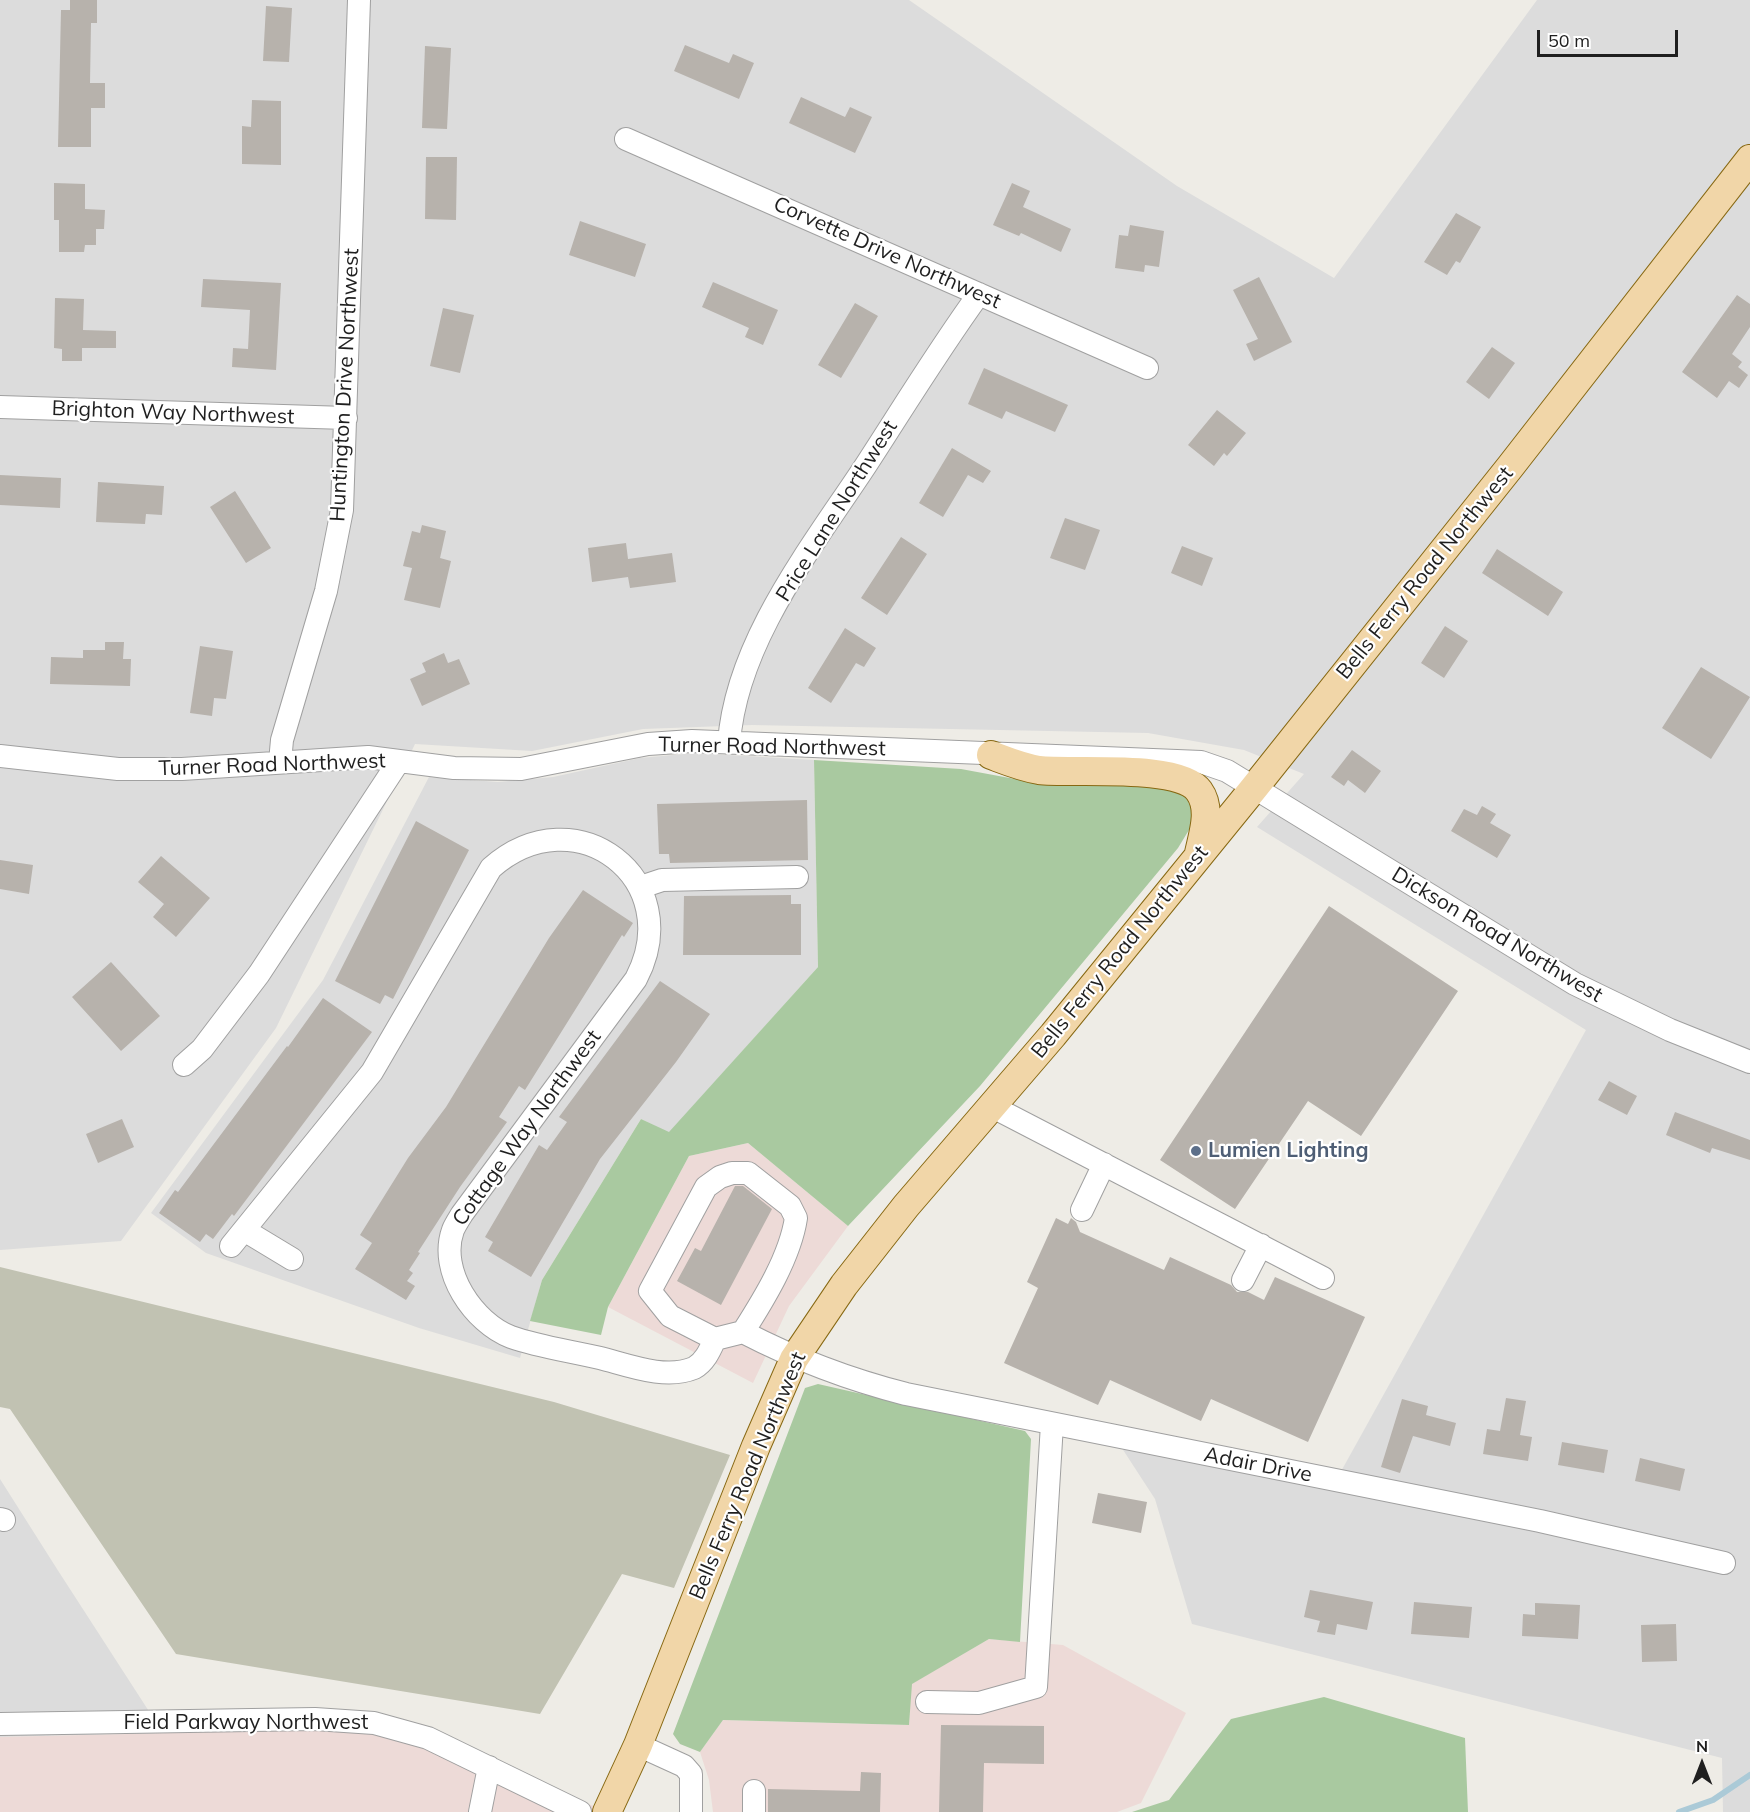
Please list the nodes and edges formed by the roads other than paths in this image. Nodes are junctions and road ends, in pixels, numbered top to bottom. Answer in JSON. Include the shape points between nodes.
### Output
{"nodes":[{"id":1,"x":359,"y":0,"type":"edge"},
{"id":2,"x":626,"y":139,"type":"dead end"},
{"id":3,"x":1750,"y":159,"type":"edge"},
{"id":4,"x":979,"y":294,"type":"junction"},
{"id":5,"x":1147,"y":368,"type":"dead end"},
{"id":6,"x":0,"y":407,"type":"edge"},
{"id":7,"x":346,"y":418,"type":"junction"},
{"id":8,"x":729,"y":743,"type":"junction"},
{"id":9,"x":991,"y":754,"type":"junction"},
{"id":10,"x":0,"y":756,"type":"edge"},
{"id":11,"x":399,"y":761,"type":"junction"},
{"id":12,"x":280,"y":762,"type":"junction"},
{"id":13,"x":1254,"y":788,"type":"junction"},
{"id":14,"x":1199,"y":856,"type":"junction"},
{"id":15,"x":797,"y":877,"type":"dead end"},
{"id":16,"x":641,"y":887,"type":"junction"},
{"id":17,"x":1750,"y":1062,"type":"edge"},
{"id":18,"x":184,"y":1065,"type":"dead end"},
{"id":19,"x":991,"y":1106,"type":"junction"},
{"id":20,"x":1104,"y":1164,"type":"junction"},
{"id":21,"x":1083,"y":1210,"type":"dead end"},
{"id":22,"x":1261,"y":1245,"type":"junction"},
{"id":23,"x":292,"y":1260,"type":"dead end"},
{"id":24,"x":1323,"y":1278,"type":"dead end"},
{"id":25,"x":1244,"y":1280,"type":"dead end"},
{"id":26,"x":743,"y":1332,"type":"junction"},
{"id":27,"x":715,"y":1339,"type":"junction"},
{"id":28,"x":794,"y":1359,"type":"junction"},
{"id":29,"x":1052,"y":1424,"type":"junction"},
{"id":30,"x":1724,"y":1563,"type":"dead end"},
{"id":31,"x":927,"y":1702,"type":"dead end"},
{"id":32,"x":0,"y":1724,"type":"edge"},
{"id":33,"x":638,"y":1745,"type":"junction"},
{"id":34,"x":489,"y":1767,"type":"junction"},
{"id":35,"x":480,"y":1812,"type":"edge"},
{"id":36,"x":580,"y":1812,"type":"edge"},
{"id":37,"x":607,"y":1812,"type":"edge"},
{"id":38,"x":691,"y":1812,"type":"edge"}],
"edges":[{"from":1,"to":7,"type":"street","name":"Huntington Drive Northwest"},
{"from":2,"to":4,"type":"street","name":"Corvette Drive Northwest"},
{"from":3,"to":13,"type":"main road","name":"Bells Ferry Road Northwest"},
{"from":4,"to":5,"type":"street","name":"Corvette Drive Northwest"},
{"from":4,"to":8,"type":"street","name":"Price Lane Northwest","via":[[795,573],[751,652]]},
{"from":6,"to":7,"type":"street","name":"Brighton Way Northwest"},
{"from":7,"to":12,"type":"street","name":"Huntington Drive Northwest","via":[[342,510],[326,591],[282,740]]},
{"from":8,"to":9,"type":"street","name":"Turner Road Northwest"},
{"from":8,"to":11,"type":"street","name":"Turner Road Northwest","via":[[648,744],[521,769],[454,768]]},
{"from":9,"to":13,"type":"street","name":"Turner Road Northwest","via":[[1201,762],[1227,771]]},
{"from":9,"to":14,"type":"main road","via":[[1019,767],[1146,773],[1191,783],[1199,791],[1205,812]]},
{"from":10,"to":12,"type":"street","name":"Turner Road Northwest","via":[[118,769]]},
{"from":11,"to":12,"type":"street","name":"Turner Road Northwest","via":[[368,757]]},
{"from":11,"to":18,"type":"street","via":[[259,974],[202,1049]]},
{"from":13,"to":14,"type":"main road","name":"Bells Ferry Road Northwest"},
{"from":13,"to":17,"type":"street","name":"Dickson Road Northwest","via":[[1575,984],[1670,1030]]},
{"from":14,"to":19,"type":"main road","name":"Bells Ferry Road Northwest"},
{"from":15,"to":16,"type":"street","via":[[662,880]]},
{"from":16,"to":23,"type":"street","via":[[606,850],[560,837],[534,841],[507,853],[491,868],[372,1072],[238,1238]]},
{"from":16,"to":27,"type":"street","name":"Cottage Way Northwest","via":[[650,925],[640,973],[462,1214],[453,1231],[450,1252],[454,1275],[466,1300],[487,1324],[511,1337],[647,1370],[680,1372],[695,1367],[706,1357]]},
{"from":19,"to":20,"type":"street"},
{"from":19,"to":28,"type":"main road","name":"Bells Ferry Road Northwest","via":[[844,1285]]},
{"from":20,"to":21,"type":"street"},
{"from":20,"to":22,"type":"street"},
{"from":22,"to":24,"type":"street"},
{"from":22,"to":25,"type":"street"},
{"from":26,"to":27,"type":"street"},
{"from":26,"to":27,"type":"street","via":[[792,1240],[796,1218],[790,1206],[748,1173],[735,1173],[707,1185],[650,1291],[670,1316]]},
{"from":26,"to":28,"type":"street"},
{"from":28,"to":29,"type":"street","name":"Adair Drive","via":[[906,1394]]},
{"from":28,"to":33,"type":"main road","name":"Bells Ferry Road Northwest"},
{"from":29,"to":30,"type":"street","name":"Adair Drive","via":[[1540,1521]]},
{"from":29,"to":31,"type":"street","via":[[1036,1687],[979,1704]]},
{"from":32,"to":34,"type":"street","name":"Field Parkway Northwest","via":[[347,1720],[402,1729]]},
{"from":33,"to":37,"type":"main road","name":"Bells Ferry Road Northwest"},
{"from":33,"to":38,"type":"street","via":[[684,1766],[691,1774]]},
{"from":34,"to":35,"type":"street"},
{"from":34,"to":36,"type":"street","name":"Field Parkway Northwest"}]}
